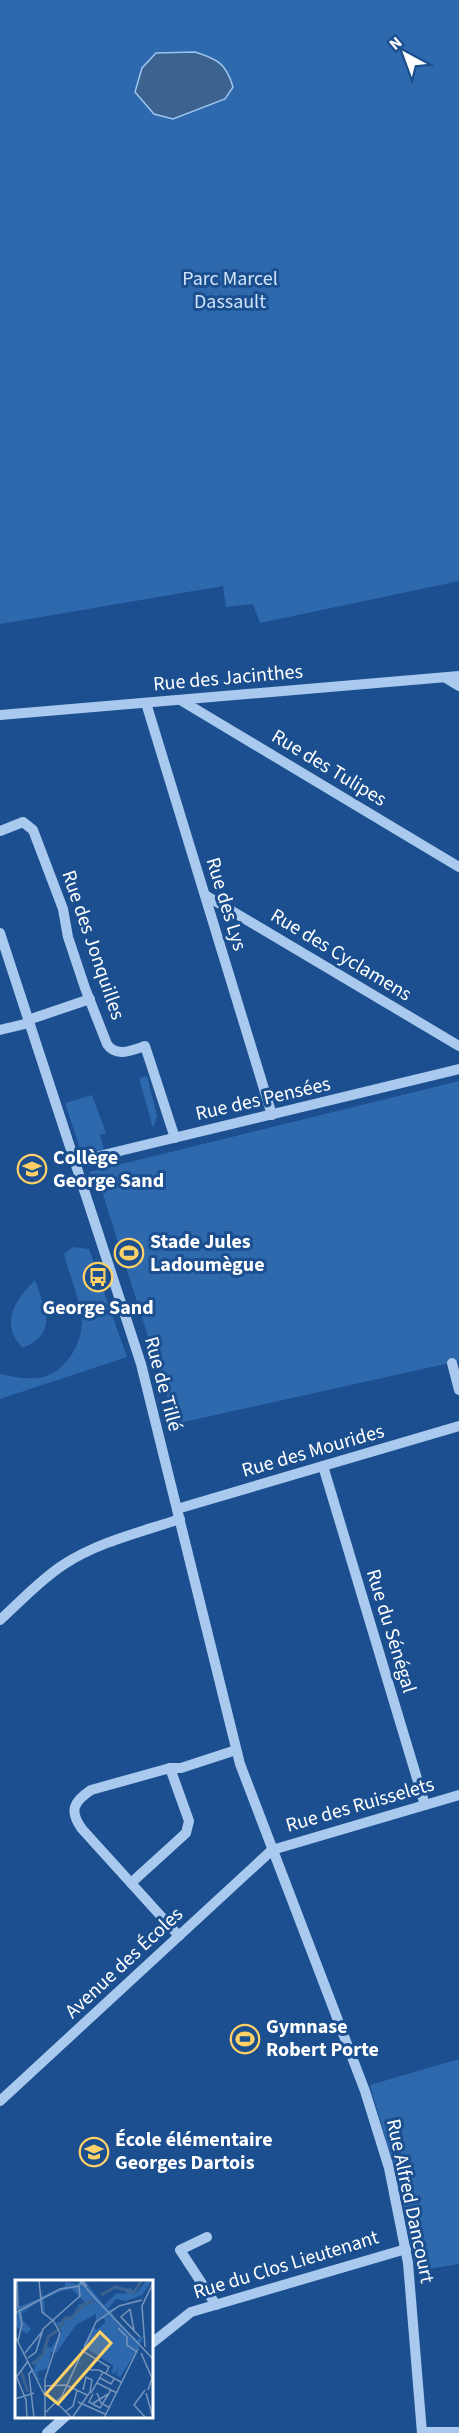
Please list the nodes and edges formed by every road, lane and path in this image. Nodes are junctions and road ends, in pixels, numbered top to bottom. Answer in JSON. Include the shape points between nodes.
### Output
{"nodes":[{"id":1,"x":459,"y":676,"type":"edge"},
{"id":2,"x":446,"y":678,"type":"junction"},
{"id":3,"x":459,"y":686,"type":"edge"},
{"id":4,"x":182,"y":700,"type":"junction"},
{"id":5,"x":146,"y":703,"type":"junction"},
{"id":6,"x":0,"y":715,"type":"edge"},
{"id":7,"x":0,"y":831,"type":"edge"},
{"id":8,"x":459,"y":867,"type":"edge"},
{"id":9,"x":204,"y":895,"type":"junction"},
{"id":10,"x":0,"y":936,"type":"edge"},
{"id":11,"x":90,"y":999,"type":"junction"},
{"id":12,"x":28,"y":1021,"type":"junction"},
{"id":13,"x":0,"y":1030,"type":"edge"},
{"id":14,"x":459,"y":1046,"type":"edge"},
{"id":15,"x":459,"y":1069,"type":"edge"},
{"id":16,"x":272,"y":1115,"type":"junction"},
{"id":17,"x":175,"y":1138,"type":"junction"},
{"id":18,"x":74,"y":1162,"type":"junction"},
{"id":19,"x":452,"y":1363,"type":"dead end"},
{"id":20,"x":459,"y":1390,"type":"edge"},
{"id":21,"x":459,"y":1426,"type":"edge"},
{"id":22,"x":322,"y":1467,"type":"junction"},
{"id":23,"x":178,"y":1514,"type":"junction"},
{"id":24,"x":0,"y":1620,"type":"edge"},
{"id":25,"x":236,"y":1750,"type":"junction"},
{"id":26,"x":170,"y":1768,"type":"junction"},
{"id":27,"x":459,"y":1795,"type":"edge"},
{"id":28,"x":425,"y":1805,"type":"junction"},
{"id":29,"x":272,"y":1850,"type":"junction"},
{"id":30,"x":131,"y":1883,"type":"junction"},
{"id":31,"x":179,"y":1936,"type":"junction"},
{"id":32,"x":0,"y":2102,"type":"edge"},
{"id":33,"x":207,"y":2237,"type":"dead end"},
{"id":34,"x":406,"y":2249,"type":"junction"},
{"id":35,"x":216,"y":2305,"type":"junction"},
{"id":36,"x":153,"y":2342,"type":"edge"},
{"id":37,"x":64,"y":2418,"type":"edge"},
{"id":38,"x":422,"y":2432,"type":"edge"},
{"id":39,"x":459,"y":2432,"type":"edge"},
{"id":40,"x":47,"y":2433,"type":"edge"}],
"edges":[{"from":1,"to":2,"type":"street","name":"Rue des Jacinthes"},
{"from":2,"to":3,"type":"street"},
{"from":2,"to":4,"type":"street","name":"Rue des Jacinthes"},
{"from":4,"to":5,"type":"street","name":"Rue des Jacinthes"},
{"from":4,"to":8,"type":"street","name":"Rue des Tulipes"},
{"from":5,"to":6,"type":"street","name":"Rue des Jacinthes"},
{"from":5,"to":9,"type":"street","name":"Rue des Lys"},
{"from":7,"to":11,"type":"street","name":"Rue des Jonquilles","via":[[23,822],[33,830],[63,909],[68,937]]},
{"from":9,"to":14,"type":"street","name":"Rue des Cyclamens"},
{"from":9,"to":16,"type":"street","name":"Rue des Lys"},
{"from":10,"to":12,"type":"street","name":"Rue de Tillé"},
{"from":11,"to":12,"type":"street"},
{"from":11,"to":17,"type":"street","name":"Rue des Jonquilles","via":[[109,1048],[120,1052],[145,1046]]},
{"from":12,"to":13,"type":"street"},
{"from":12,"to":18,"type":"street","name":"Rue de Tillé"},
{"from":15,"to":16,"type":"street","name":"Rue des Pensées"},
{"from":16,"to":17,"type":"street","name":"Rue des Pensées"},
{"from":17,"to":18,"type":"street","name":"Rue des Pensées"},
{"from":18,"to":23,"type":"street","name":"Rue de Tillé","via":[[141,1364]]},
{"from":19,"to":20,"type":"street"},
{"from":21,"to":22,"type":"street","name":"Rue des Mourides"},
{"from":22,"to":23,"type":"street","name":"Rue des Mourides"},
{"from":22,"to":28,"type":"street","name":"Rue du Sénégal"},
{"from":23,"to":24,"type":"street","name":"Rue des Mourides","via":[[73,1559]]},
{"from":23,"to":25,"type":"street","name":"Rue de Tillé"},
{"from":25,"to":26,"type":"street"},
{"from":25,"to":29,"type":"street","name":"Rue de Tillé"},
{"from":26,"to":30,"type":"street","via":[[189,1821],[186,1833]]},
{"from":26,"to":30,"type":"street","via":[[91,1790],[74,1808],[74,1817],[82,1829]]},
{"from":27,"to":28,"type":"street","name":"Rue des Ruisselets"},
{"from":28,"to":29,"type":"street","name":"Rue des Ruisselets"},
{"from":29,"to":31,"type":"street","name":"Avenue des Écoles"},
{"from":29,"to":34,"type":"street","name":"Rue Alfred Dancourt","via":[[378,2127]]},
{"from":30,"to":31,"type":"street"},
{"from":31,"to":32,"type":"street","name":"Avenue des Écoles"},
{"from":33,"to":35,"type":"street","via":[[180,2250]]},
{"from":34,"to":35,"type":"street","name":"Rue du Clos Lieutenant"},
{"from":34,"to":38,"type":"street","name":"Rue Alfred Dancourt"},
{"from":35,"to":36,"type":"street","name":"Rue du Clos Lieutenant","via":[[185,2315]]},
{"from":37,"to":40,"type":"street"},
{"from":38,"to":39,"type":"street"}]}
